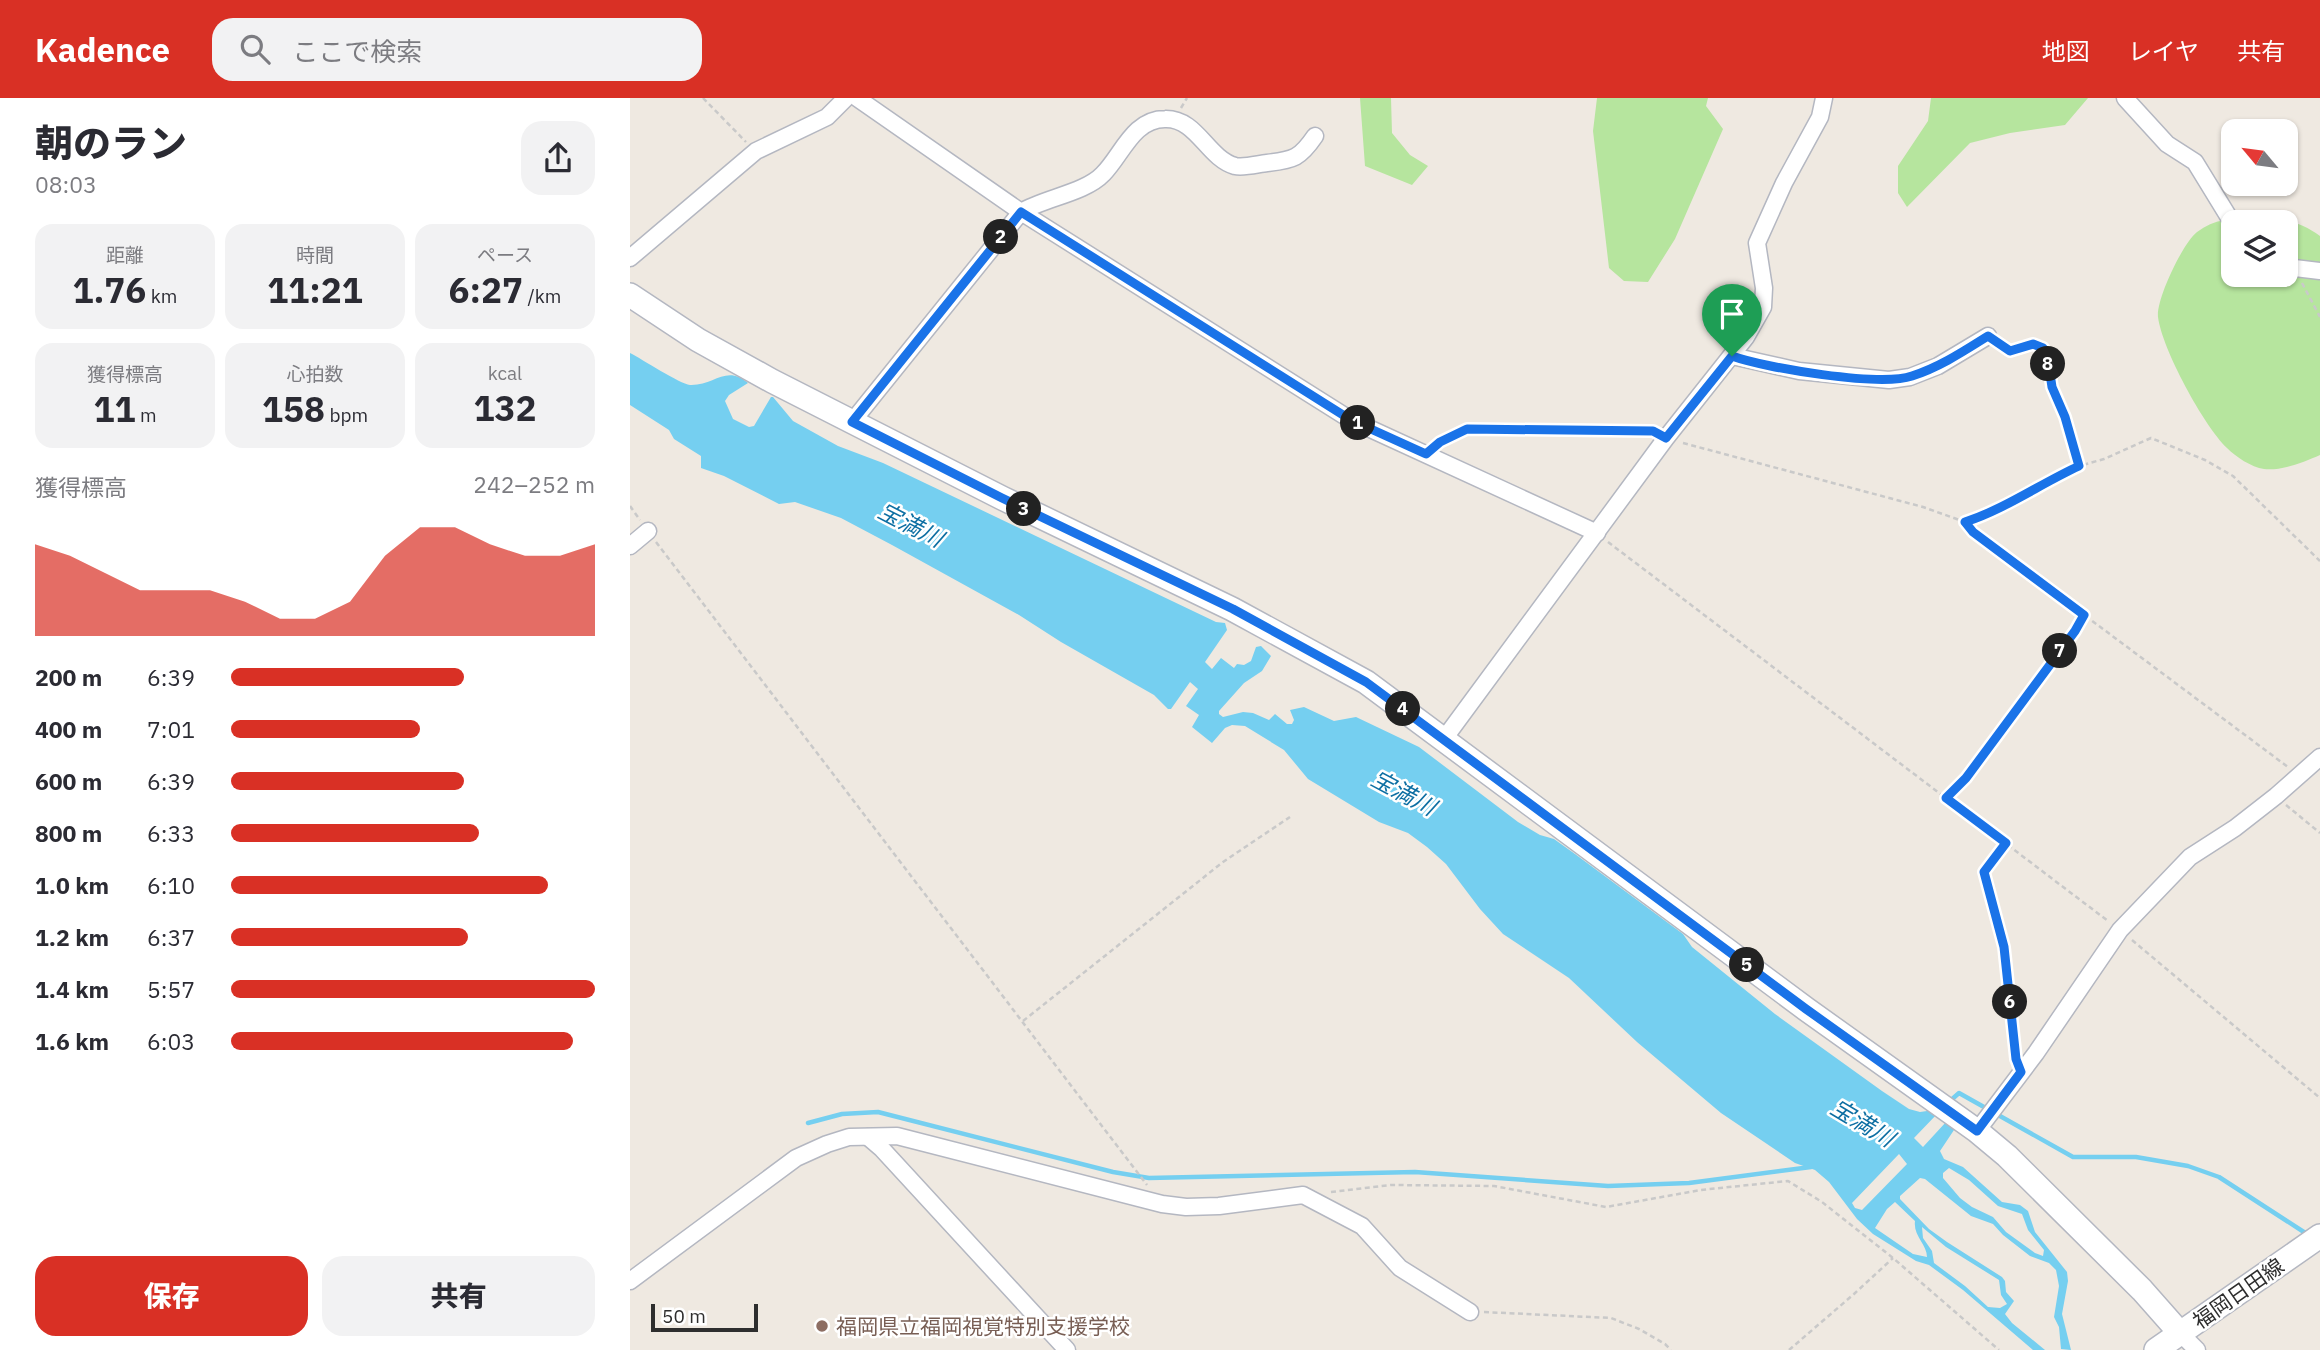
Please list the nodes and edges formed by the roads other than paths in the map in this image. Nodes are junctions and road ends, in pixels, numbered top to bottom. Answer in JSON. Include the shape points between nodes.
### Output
{"nodes":[{"id":1,"x":846,"y":98,"type":"edge"},
{"id":2,"x":857,"y":98,"type":"edge"},
{"id":3,"x":1824,"y":98,"type":"edge"},
{"id":4,"x":2125,"y":98,"type":"edge"},
{"id":5,"x":1315,"y":136,"type":"dead end"},
{"id":6,"x":2224,"y":210,"type":"edge"},
{"id":7,"x":1021,"y":212,"type":"junction"},
{"id":8,"x":630,"y":258,"type":"edge"},
{"id":9,"x":2298,"y":268,"type":"edge"},
{"id":10,"x":2320,"y":271,"type":"edge"},
{"id":11,"x":630,"y":295,"type":"edge"},
{"id":12,"x":1988,"y":336,"type":"road end"},
{"id":13,"x":1732,"y":356,"type":"junction"},
{"id":14,"x":852,"y":422,"type":"junction"},
{"id":15,"x":648,"y":531,"type":"road end"},
{"id":16,"x":1597,"y":533,"type":"junction"},
{"id":17,"x":630,"y":547,"type":"edge"},
{"id":18,"x":1444,"y":739,"type":"junction"},
{"id":19,"x":2320,"y":757,"type":"edge"},
{"id":20,"x":1977,"y":1131,"type":"junction"},
{"id":21,"x":868,"y":1137,"type":"junction"},
{"id":22,"x":2320,"y":1236,"type":"edge"},
{"id":23,"x":630,"y":1281,"type":"edge"},
{"id":24,"x":1470,"y":1312,"type":"road end"},
{"id":25,"x":2169,"y":1341,"type":"edge"},
{"id":26,"x":1067,"y":1350,"type":"edge"},
{"id":27,"x":2197,"y":1350,"type":"edge"}],
"edges":[{"from":1,"to":8,"type":"street","via":[[827,117],[756,151]]},
{"from":2,"to":7,"type":"street"},
{"from":3,"to":13,"type":"street","via":[[1820,117],[1758,243],[1763,307]]},
{"from":4,"to":6,"type":"street","via":[[2167,144],[2195,162]]},
{"from":5,"to":7,"type":"street","via":[[1303,153],[1287,162],[1236,166],[1181,122],[1148,123],[1129,138],[1103,175]]},
{"from":7,"to":14,"type":"street"},
{"from":7,"to":16,"type":"street","via":[[1351,420]]},
{"from":9,"to":10,"type":"street"},
{"from":11,"to":14,"type":"street","via":[[698,340]]},
{"from":12,"to":13,"type":"street","via":[[1938,366],[1888,380],[1799,371]]},
{"from":13,"to":16,"type":"street"},
{"from":14,"to":18,"type":"street","via":[[1233,609],[1366,682]]},
{"from":15,"to":17,"type":"street"},
{"from":16,"to":18,"type":"street"},
{"from":18,"to":20,"type":"street"},
{"from":19,"to":20,"type":"street","via":[[2235,828],[2190,857],[2120,930]]},
{"from":20,"to":25,"type":"street","via":[[2142,1290]]},
{"from":21,"to":23,"type":"street","via":[[849,1137],[796,1158]]},
{"from":21,"to":24,"type":"street","via":[[897,1136],[928,1143],[1162,1204],[1219,1206],[1303,1195],[1362,1226],[1400,1268]]},
{"from":21,"to":26,"type":"street"},
{"from":22,"to":25,"type":"street","name":"福岡日田線"},
{"from":25,"to":27,"type":"street"}]}
